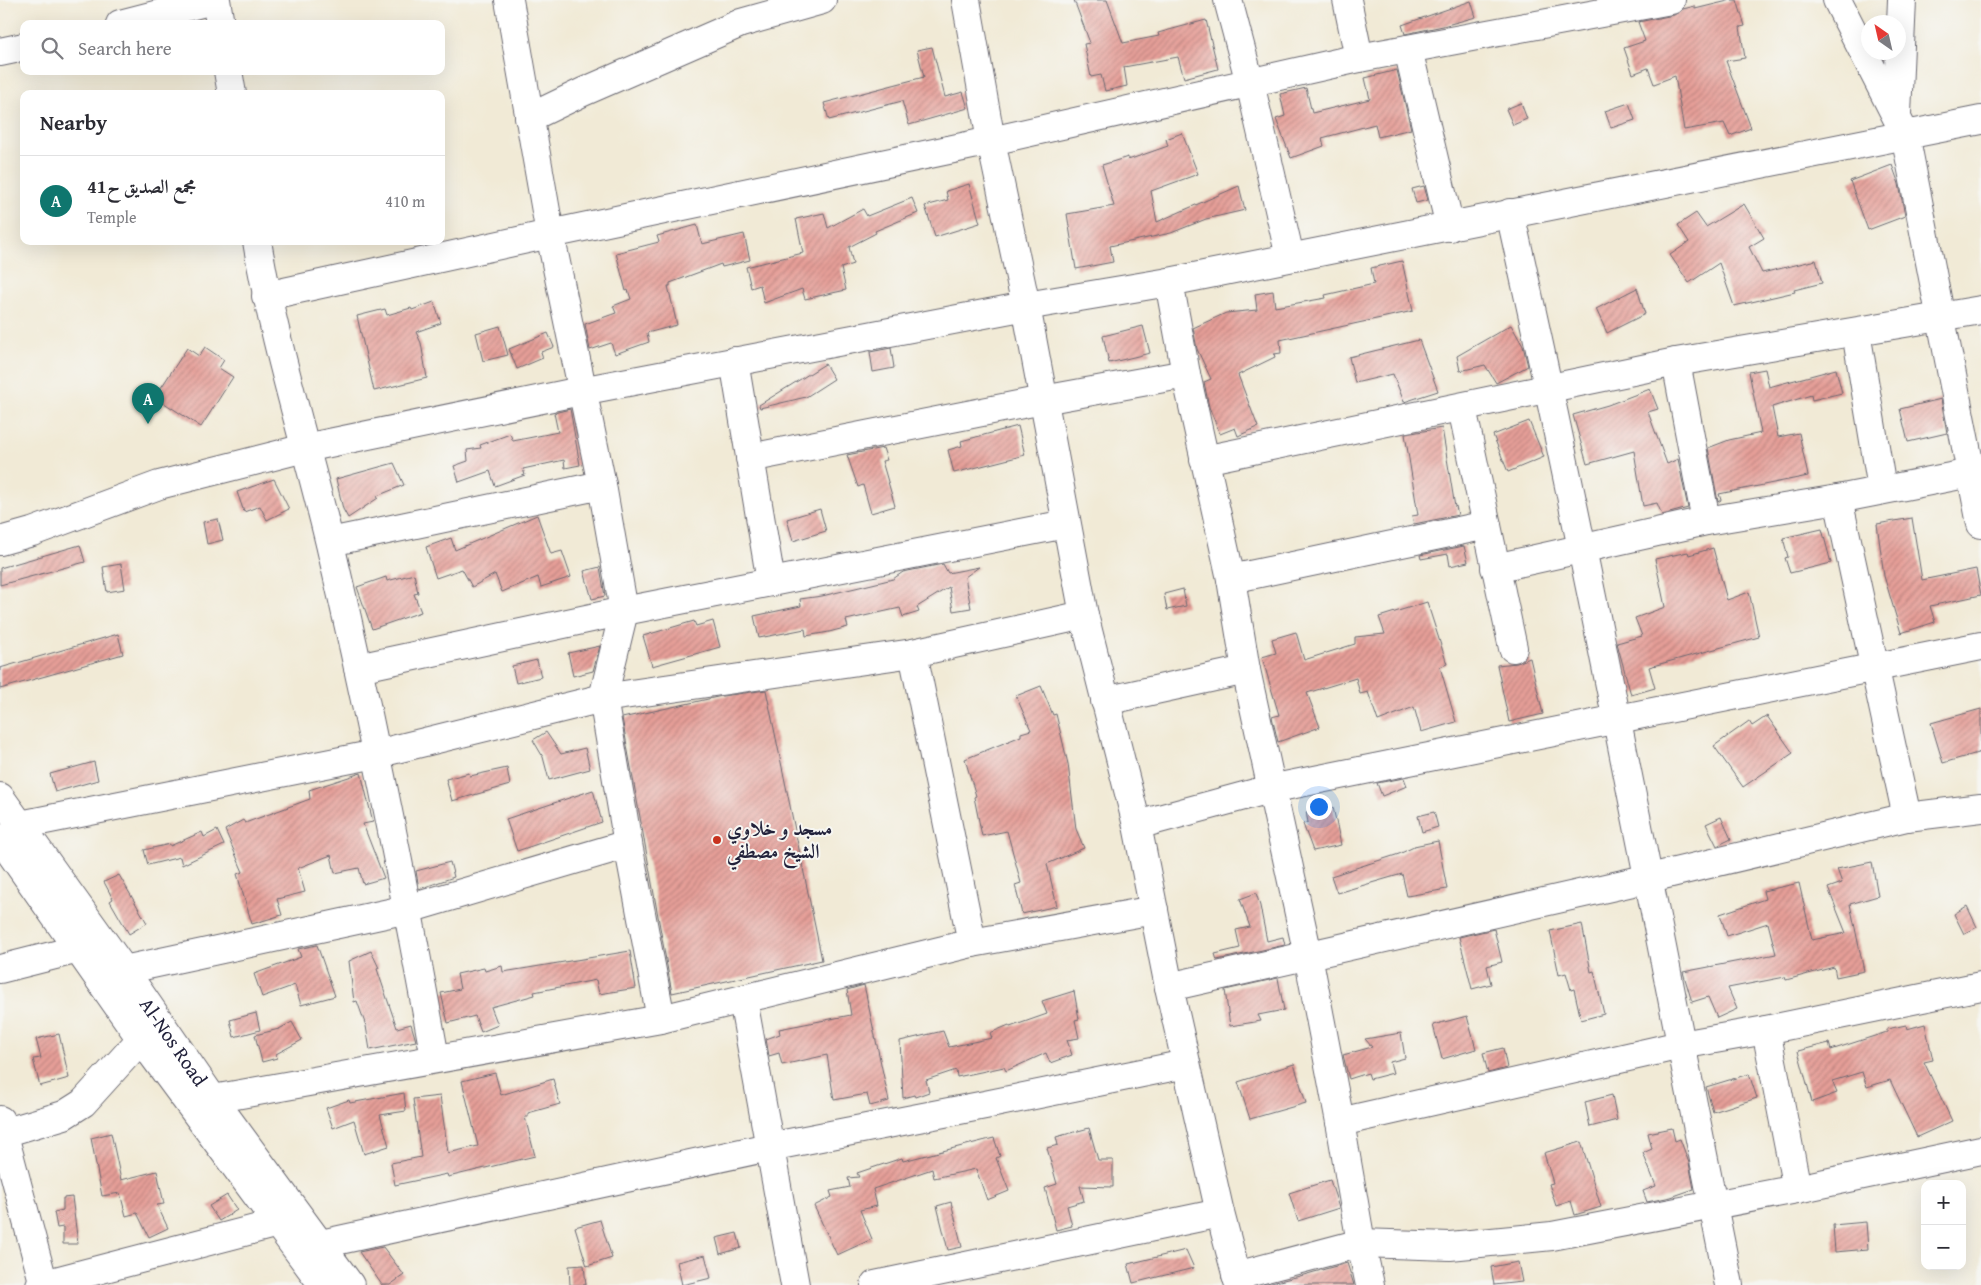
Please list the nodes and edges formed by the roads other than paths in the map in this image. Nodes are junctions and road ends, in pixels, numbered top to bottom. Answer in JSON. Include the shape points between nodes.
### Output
{"nodes":[{"id":1,"x":215,"y":0,"type":"edge"},
{"id":2,"x":509,"y":0,"type":"edge"},
{"id":3,"x":822,"y":0,"type":"edge"},
{"id":4,"x":966,"y":0,"type":"edge"},
{"id":5,"x":1228,"y":0,"type":"edge"},
{"id":6,"x":1347,"y":0,"type":"edge"},
{"id":7,"x":1671,"y":0,"type":"edge"},
{"id":8,"x":1838,"y":0,"type":"edge"},
{"id":9,"x":1902,"y":0,"type":"edge"},
{"id":10,"x":136,"y":20,"type":"edge"},
{"id":11,"x":219,"y":20,"type":"edge"},
{"id":12,"x":20,"y":48,"type":"edge"},
{"id":13,"x":1408,"y":49,"type":"junction"},
{"id":14,"x":0,"y":52,"type":"edge"},
{"id":15,"x":1359,"y":58,"type":"junction"},
{"id":16,"x":229,"y":75,"type":"edge"},
{"id":17,"x":1250,"y":83,"type":"junction"},
{"id":18,"x":231,"y":90,"type":"edge"},
{"id":19,"x":530,"y":118,"type":"junction"},
{"id":20,"x":1981,"y":120,"type":"edge"},
{"id":21,"x":1901,"y":125,"type":"junction"},
{"id":22,"x":991,"y":141,"type":"junction"},
{"id":23,"x":1510,"y":213,"type":"junction"},
{"id":24,"x":1450,"y":227,"type":"junction"},
{"id":25,"x":550,"y":234,"type":"junction"},
{"id":26,"x":258,"y":245,"type":"edge"},
{"id":27,"x":1290,"y":257,"type":"junction"},
{"id":28,"x":1169,"y":282,"type":"junction"},
{"id":29,"x":266,"y":296,"type":"junction"},
{"id":30,"x":1026,"y":306,"type":"junction"},
{"id":31,"x":1981,"y":310,"type":"edge"},
{"id":32,"x":1940,"y":318,"type":"junction"},
{"id":33,"x":1856,"y":332,"type":"junction"},
{"id":34,"x":734,"y":361,"type":"junction"},
{"id":35,"x":1676,"y":362,"type":"junction"},
{"id":36,"x":1186,"y":374,"type":"junction"},
{"id":37,"x":1549,"y":388,"type":"junction"},
{"id":38,"x":581,"y":391,"type":"junction"},
{"id":39,"x":1043,"y":400,"type":"junction"},
{"id":40,"x":1462,"y":408,"type":"junction"},
{"id":41,"x":305,"y":448,"type":"junction"},
{"id":42,"x":750,"y":458,"type":"junction"},
{"id":43,"x":1204,"y":460,"type":"junction"},
{"id":44,"x":1976,"y":472,"type":"edge"},
{"id":45,"x":602,"y":485,"type":"junction"},
{"id":46,"x":1882,"y":489,"type":"junction"},
{"id":47,"x":1838,"y":499,"type":"junction"},
{"id":48,"x":1706,"y":521,"type":"junction"},
{"id":49,"x":1066,"y":524,"type":"junction"},
{"id":50,"x":1981,"y":524,"type":"edge"},
{"id":51,"x":1487,"y":525,"type":"junction"},
{"id":52,"x":0,"y":541,"type":"edge"},
{"id":53,"x":330,"y":542,"type":"junction"},
{"id":54,"x":1582,"y":547,"type":"junction"},
{"id":55,"x":1495,"y":568,"type":"junction"},
{"id":56,"x":1231,"y":579,"type":"junction"},
{"id":57,"x":770,"y":582,"type":"junction"},
{"id":58,"x":624,"y":611,"type":"junction"},
{"id":59,"x":1084,"y":615,"type":"junction"},
{"id":60,"x":1981,"y":646,"type":"edge"},
{"id":61,"x":1513,"y":648,"type":"dead end"},
{"id":62,"x":914,"y":653,"type":"junction"},
{"id":63,"x":358,"y":668,"type":"junction"},
{"id":64,"x":1876,"y":668,"type":"junction"},
{"id":65,"x":1246,"y":670,"type":"junction"},
{"id":66,"x":603,"y":698,"type":"junction"},
{"id":67,"x":1105,"y":701,"type":"junction"},
{"id":68,"x":1617,"y":718,"type":"junction"},
{"id":69,"x":376,"y":754,"type":"junction"},
{"id":70,"x":1270,"y":789,"type":"junction"},
{"id":71,"x":0,"y":797,"type":"edge"},
{"id":72,"x":1981,"y":808,"type":"edge"},
{"id":73,"x":1907,"y":817,"type":"junction"},
{"id":74,"x":1137,"y":825,"type":"junction"},
{"id":75,"x":10,"y":832,"type":"edge"},
{"id":76,"x":628,"y":844,"type":"junction"},
{"id":77,"x":1650,"y":878,"type":"junction"},
{"id":78,"x":408,"y":909,"type":"junction"},
{"id":79,"x":1154,"y":910,"type":"junction"},
{"id":80,"x":972,"y":943,"type":"junction"},
{"id":81,"x":79,"y":949,"type":"junction"},
{"id":82,"x":1308,"y":955,"type":"junction"},
{"id":83,"x":0,"y":969,"type":"edge"},
{"id":84,"x":124,"y":970,"type":"junction"},
{"id":85,"x":1981,"y":986,"type":"edge"},
{"id":86,"x":1169,"y":988,"type":"junction"},
{"id":87,"x":743,"y":1000,"type":"junction"},
{"id":88,"x":661,"y":1019,"type":"junction"},
{"id":89,"x":1766,"y":1030,"type":"junction"},
{"id":90,"x":141,"y":1039,"type":"junction"},
{"id":91,"x":1681,"y":1045,"type":"junction"},
{"id":92,"x":435,"y":1058,"type":"junction"},
{"id":93,"x":1186,"y":1064,"type":"junction"},
{"id":94,"x":213,"y":1099,"type":"junction"},
{"id":95,"x":1340,"y":1122,"type":"junction"},
{"id":96,"x":1,"y":1129,"type":"edge"},
{"id":97,"x":769,"y":1147,"type":"junction"},
{"id":98,"x":1981,"y":1150,"type":"edge"},
{"id":99,"x":1797,"y":1189,"type":"junction"},
{"id":100,"x":1713,"y":1206,"type":"junction"},
{"id":101,"x":1220,"y":1213,"type":"junction"},
{"id":102,"x":278,"y":1223,"type":"junction"},
{"id":103,"x":1361,"y":1243,"type":"junction"},
{"id":104,"x":320,"y":1244,"type":"junction"},
{"id":105,"x":1237,"y":1280,"type":"edge"},
{"id":106,"x":42,"y":1285,"type":"edge"},
{"id":107,"x":323,"y":1285,"type":"edge"},
{"id":108,"x":350,"y":1285,"type":"edge"},
{"id":109,"x":795,"y":1285,"type":"edge"},
{"id":110,"x":875,"y":1285,"type":"edge"},
{"id":111,"x":1370,"y":1285,"type":"edge"},
{"id":112,"x":1729,"y":1285,"type":"edge"}],
"edges":[{"from":1,"to":10,"type":"street"},
{"from":1,"to":11,"type":"street"},
{"from":2,"to":19,"type":"street"},
{"from":3,"to":19,"type":"street","via":[[741,24]]},
{"from":4,"to":22,"type":"street"},
{"from":5,"to":17,"type":"street"},
{"from":6,"to":15,"type":"street"},
{"from":7,"to":13,"type":"street"},
{"from":8,"to":21,"type":"street"},
{"from":9,"to":21,"type":"street"},
{"from":12,"to":14,"type":"street"},
{"from":13,"to":15,"type":"street"},
{"from":13,"to":24,"type":"street"},
{"from":15,"to":17,"type":"street"},
{"from":16,"to":18,"type":"street"},
{"from":17,"to":22,"type":"street"},
{"from":17,"to":27,"type":"street"},
{"from":19,"to":25,"type":"street"},
{"from":20,"to":21,"type":"street"},
{"from":21,"to":23,"type":"street"},
{"from":21,"to":32,"type":"street"},
{"from":22,"to":25,"type":"street"},
{"from":22,"to":30,"type":"street"},
{"from":23,"to":24,"type":"street"},
{"from":23,"to":37,"type":"street"},
{"from":24,"to":27,"type":"street"},
{"from":25,"to":29,"type":"street"},
{"from":25,"to":38,"type":"street"},
{"from":26,"to":29,"type":"street"},
{"from":27,"to":28,"type":"street"},
{"from":28,"to":30,"type":"street"},
{"from":28,"to":36,"type":"street"},
{"from":29,"to":41,"type":"street"},
{"from":30,"to":34,"type":"street"},
{"from":30,"to":39,"type":"street"},
{"from":31,"to":32,"type":"street"},
{"from":32,"to":33,"type":"street"},
{"from":32,"to":44,"type":"street"},
{"from":33,"to":35,"type":"street"},
{"from":33,"to":46,"type":"street"},
{"from":34,"to":38,"type":"street"},
{"from":34,"to":42,"type":"street"},
{"from":35,"to":37,"type":"street"},
{"from":35,"to":48,"type":"street"},
{"from":36,"to":39,"type":"street"},
{"from":36,"to":43,"type":"street"},
{"from":37,"to":40,"type":"street"},
{"from":37,"to":54,"type":"street"},
{"from":38,"to":41,"type":"street"},
{"from":38,"to":45,"type":"street"},
{"from":39,"to":42,"type":"street"},
{"from":39,"to":49,"type":"street"},
{"from":40,"to":43,"type":"street"},
{"from":40,"to":51,"type":"street"},
{"from":41,"to":52,"type":"street","via":[[159,485]]},
{"from":41,"to":53,"type":"street"},
{"from":42,"to":57,"type":"street"},
{"from":43,"to":56,"type":"street"},
{"from":44,"to":46,"type":"street"},
{"from":44,"to":50,"type":"street"},
{"from":45,"to":53,"type":"street"},
{"from":45,"to":58,"type":"street"},
{"from":46,"to":47,"type":"street"},
{"from":47,"to":48,"type":"street"},
{"from":47,"to":64,"type":"street"},
{"from":48,"to":54,"type":"street"},
{"from":49,"to":57,"type":"street"},
{"from":49,"to":59,"type":"street"},
{"from":51,"to":55,"type":"street"},
{"from":51,"to":56,"type":"street"},
{"from":53,"to":63,"type":"street"},
{"from":54,"to":55,"type":"street"},
{"from":54,"to":68,"type":"street"},
{"from":55,"to":61,"type":"street"},
{"from":56,"to":65,"type":"street"},
{"from":57,"to":58,"type":"street"},
{"from":58,"to":63,"type":"street"},
{"from":58,"to":66,"type":"street"},
{"from":59,"to":62,"type":"street"},
{"from":59,"to":67,"type":"street"},
{"from":60,"to":64,"type":"street"},
{"from":62,"to":66,"type":"street"},
{"from":62,"to":80,"type":"street"},
{"from":63,"to":69,"type":"street"},
{"from":64,"to":68,"type":"street"},
{"from":64,"to":73,"type":"street"},
{"from":65,"to":67,"type":"street"},
{"from":65,"to":70,"type":"street"},
{"from":66,"to":69,"type":"street"},
{"from":66,"to":76,"type":"street"},
{"from":67,"to":74,"type":"street"},
{"from":68,"to":70,"type":"street"},
{"from":68,"to":77,"type":"street"},
{"from":69,"to":75,"type":"street"},
{"from":69,"to":78,"type":"street"},
{"from":70,"to":74,"type":"street"},
{"from":70,"to":82,"type":"street"},
{"from":71,"to":75,"type":"street","name":"Al-Nos Road"},
{"from":72,"to":73,"type":"street"},
{"from":73,"to":77,"type":"street"},
{"from":74,"to":79,"type":"street"},
{"from":75,"to":81,"type":"street","name":"Al-Nos Road"},
{"from":75,"to":84,"type":"street","name":"Al-Nos Road"},
{"from":76,"to":78,"type":"street"},
{"from":76,"to":88,"type":"street"},
{"from":77,"to":82,"type":"street"},
{"from":77,"to":91,"type":"street"},
{"from":78,"to":84,"type":"street"},
{"from":78,"to":92,"type":"street"},
{"from":79,"to":80,"type":"street"},
{"from":79,"to":86,"type":"street"},
{"from":80,"to":87,"type":"street"},
{"from":81,"to":83,"type":"street"},
{"from":81,"to":90,"type":"street","name":"Al-Nos Road"},
{"from":82,"to":86,"type":"street"},
{"from":82,"to":95,"type":"street"},
{"from":84,"to":94,"type":"street","name":"Al-Nos Road"},
{"from":85,"to":89,"type":"street"},
{"from":86,"to":93,"type":"street"},
{"from":87,"to":88,"type":"street"},
{"from":87,"to":97,"type":"street"},
{"from":88,"to":92,"type":"street"},
{"from":89,"to":91,"type":"street"},
{"from":89,"to":99,"type":"street"},
{"from":90,"to":96,"type":"street","via":[[83,1103],[64,1115]]},
{"from":90,"to":102,"type":"street","name":"Al-Nos Road"},
{"from":91,"to":95,"type":"street"},
{"from":91,"to":100,"type":"street"},
{"from":92,"to":94,"type":"street"},
{"from":93,"to":97,"type":"street"},
{"from":93,"to":101,"type":"street"},
{"from":94,"to":104,"type":"street","name":"Al-Nos Road"},
{"from":95,"to":103,"type":"street"},
{"from":96,"to":106,"type":"street"},
{"from":97,"to":104,"type":"street"},
{"from":97,"to":109,"type":"street"},
{"from":98,"to":99,"type":"street"},
{"from":99,"to":100,"type":"street"},
{"from":100,"to":103,"type":"street","via":[[1543,1237],[1450,1246]]},
{"from":100,"to":112,"type":"street"},
{"from":101,"to":105,"type":"street"},
{"from":101,"to":110,"type":"street"},
{"from":102,"to":106,"type":"street"},
{"from":102,"to":107,"type":"street","name":"Al-Nos Road"},
{"from":103,"to":105,"type":"street"},
{"from":103,"to":111,"type":"street"},
{"from":104,"to":108,"type":"street","name":"Al-Nos Road"}]}
